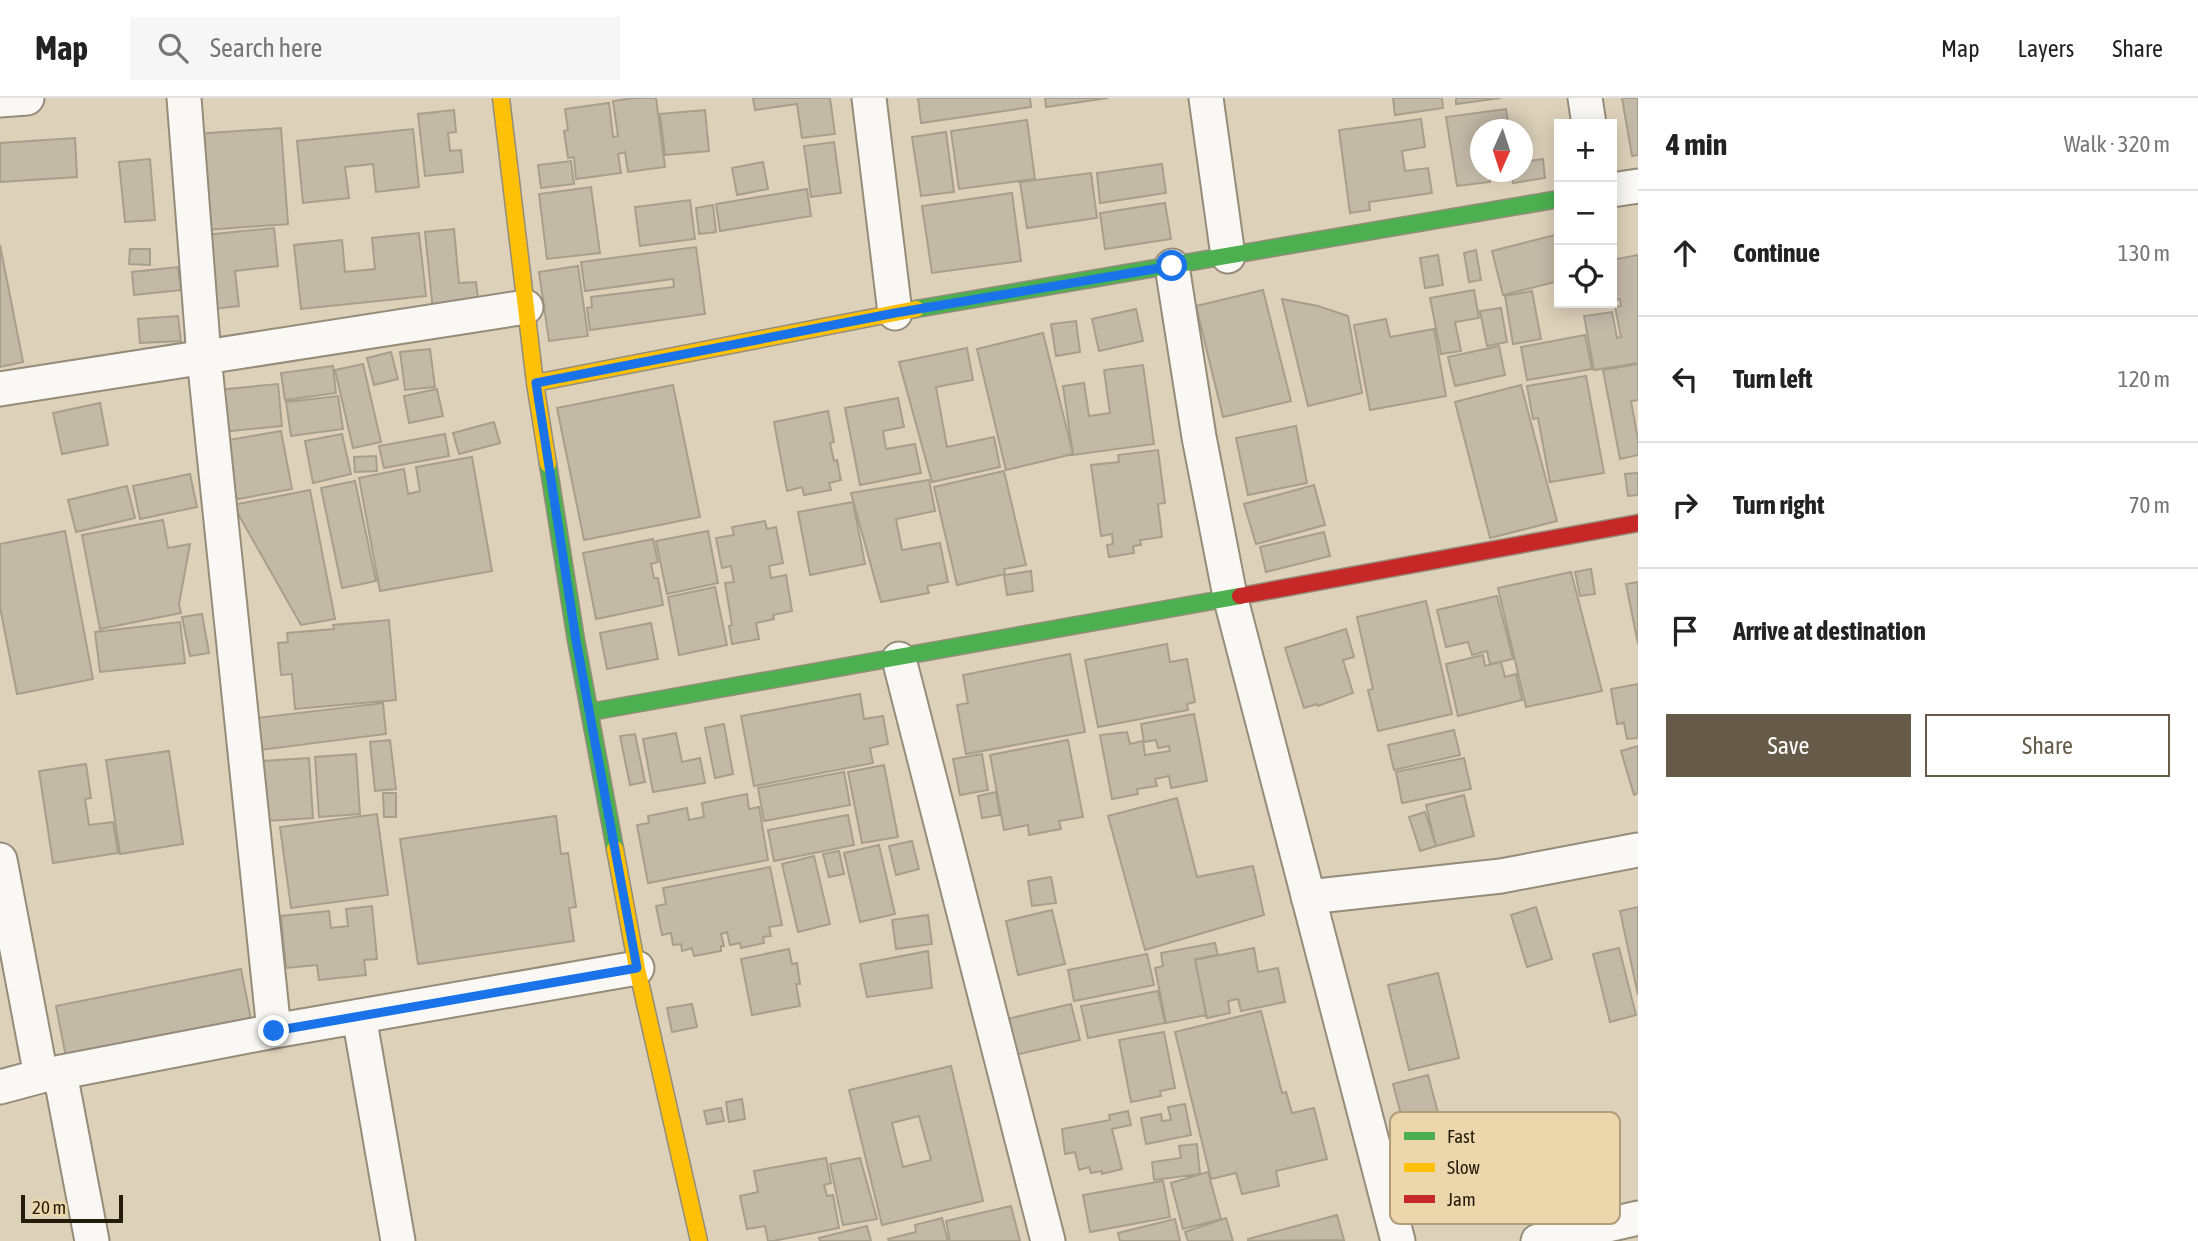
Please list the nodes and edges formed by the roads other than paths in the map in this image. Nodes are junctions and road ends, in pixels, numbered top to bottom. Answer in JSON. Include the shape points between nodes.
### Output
{"nodes":[{"id":1,"x":27,"y":98,"type":"edge"},
{"id":2,"x":184,"y":98,"type":"edge"},
{"id":3,"x":501,"y":98,"type":"edge"},
{"id":4,"x":869,"y":98,"type":"edge"},
{"id":5,"x":1206,"y":98,"type":"edge"},
{"id":6,"x":1585,"y":98,"type":"edge"},
{"id":7,"x":0,"y":100,"type":"edge"},
{"id":8,"x":1588,"y":119,"type":"edge"},
{"id":9,"x":1638,"y":186,"type":"edge"},
{"id":10,"x":1617,"y":189,"type":"edge"},
{"id":11,"x":1554,"y":200,"type":"edge"},
{"id":12,"x":1228,"y":256,"type":"junction"},
{"id":13,"x":1172,"y":266,"type":"junction"},
{"id":14,"x":526,"y":307,"type":"junction"},
{"id":15,"x":895,"y":313,"type":"junction"},
{"id":16,"x":204,"y":357,"type":"junction"},
{"id":17,"x":536,"y":383,"type":"junction"},
{"id":18,"x":0,"y":389,"type":"edge"},
{"id":19,"x":1638,"y":523,"type":"edge"},
{"id":20,"x":1230,"y":596,"type":"junction"},
{"id":21,"x":899,"y":659,"type":"junction"},
{"id":22,"x":590,"y":712,"type":"junction"},
{"id":23,"x":1638,"y":850,"type":"edge"},
{"id":24,"x":0,"y":860,"type":"edge"},
{"id":25,"x":1308,"y":897,"type":"junction"},
{"id":26,"x":637,"y":968,"type":"junction"},
{"id":27,"x":359,"y":1016,"type":"junction"},
{"id":28,"x":274,"y":1031,"type":"junction"},
{"id":29,"x":51,"y":1074,"type":"junction"},
{"id":30,"x":0,"y":1087,"type":"edge"},
{"id":31,"x":1390,"y":1210,"type":"edge"},
{"id":32,"x":1638,"y":1218,"type":"edge"},
{"id":33,"x":1620,"y":1222,"type":"edge"},
{"id":34,"x":1394,"y":1224,"type":"edge"},
{"id":35,"x":1612,"y":1224,"type":"edge"},
{"id":36,"x":92,"y":1241,"type":"edge"},
{"id":37,"x":398,"y":1241,"type":"edge"},
{"id":38,"x":699,"y":1241,"type":"edge"},
{"id":39,"x":1048,"y":1241,"type":"edge"},
{"id":40,"x":1398,"y":1241,"type":"edge"},
{"id":41,"x":1538,"y":1241,"type":"edge"}],
"edges":[{"from":1,"to":7,"type":"street"},
{"from":2,"to":16,"type":"street"},
{"from":3,"to":14,"type":"street"},
{"from":4,"to":15,"type":"street"},
{"from":5,"to":12,"type":"street"},
{"from":6,"to":8,"type":"street"},
{"from":9,"to":10,"type":"street"},
{"from":11,"to":12,"type":"street"},
{"from":12,"to":13,"type":"street"},
{"from":13,"to":15,"type":"street"},
{"from":13,"to":20,"type":"street"},
{"from":14,"to":16,"type":"street"},
{"from":14,"to":17,"type":"street"},
{"from":15,"to":17,"type":"street"},
{"from":16,"to":18,"type":"street"},
{"from":16,"to":28,"type":"street"},
{"from":17,"to":22,"type":"street"},
{"from":19,"to":20,"type":"street"},
{"from":20,"to":21,"type":"street"},
{"from":20,"to":25,"type":"street"},
{"from":21,"to":22,"type":"street"},
{"from":21,"to":39,"type":"street"},
{"from":22,"to":26,"type":"street"},
{"from":23,"to":25,"type":"street","via":[[1501,876]]},
{"from":24,"to":29,"type":"street"},
{"from":25,"to":31,"type":"street"},
{"from":26,"to":27,"type":"street"},
{"from":26,"to":38,"type":"street"},
{"from":27,"to":28,"type":"street"},
{"from":27,"to":37,"type":"street"},
{"from":28,"to":29,"type":"street"},
{"from":29,"to":30,"type":"street"},
{"from":29,"to":36,"type":"street"},
{"from":32,"to":33,"type":"street"},
{"from":34,"to":40,"type":"street"},
{"from":35,"to":41,"type":"street"}]}
